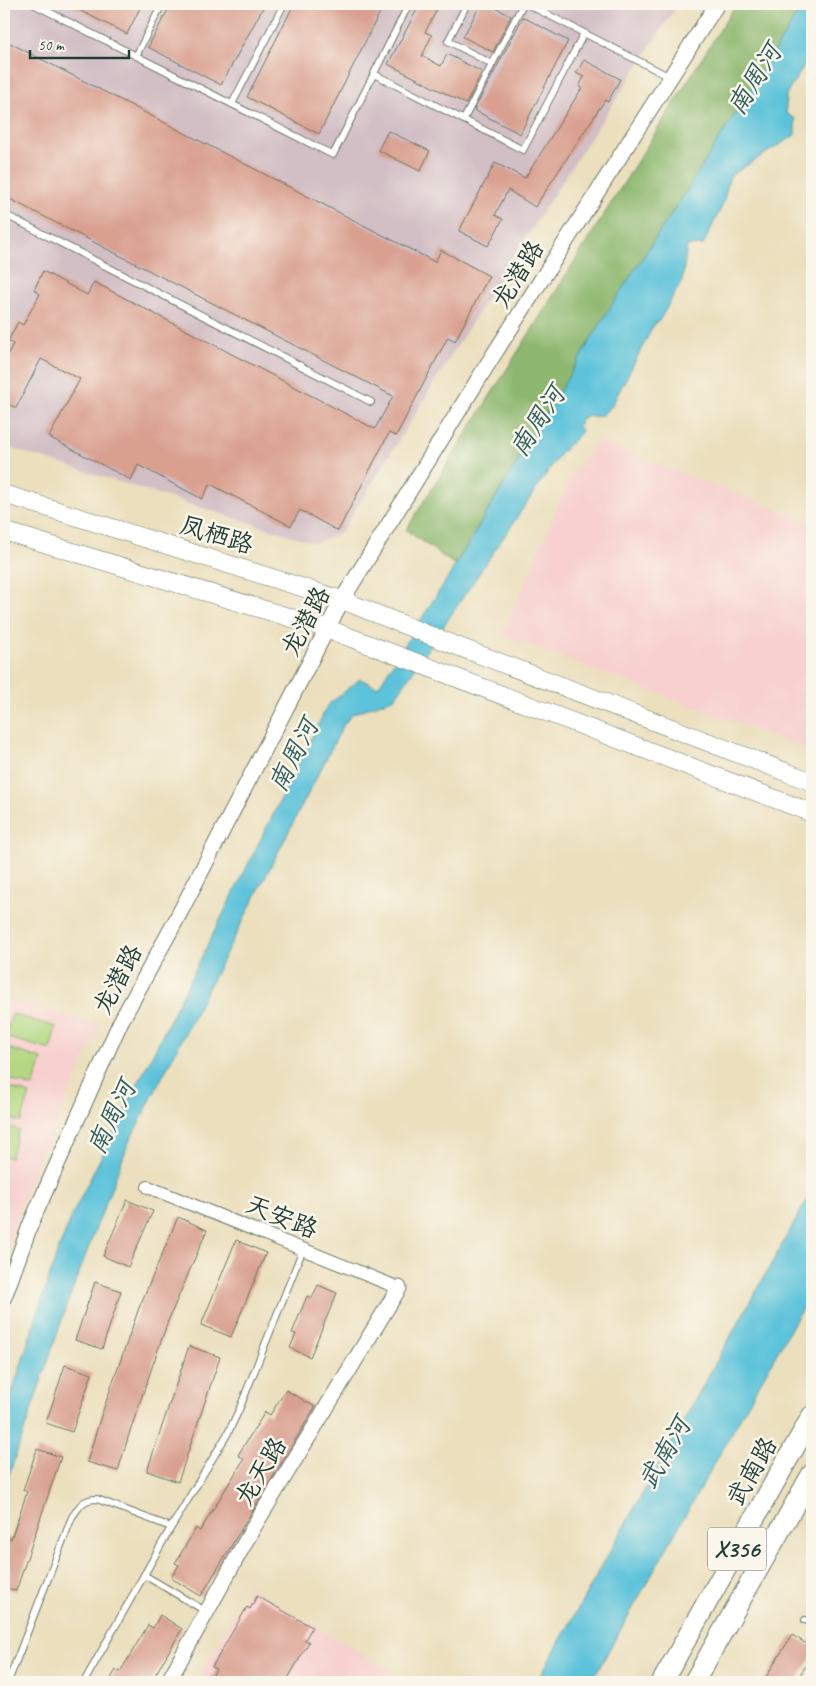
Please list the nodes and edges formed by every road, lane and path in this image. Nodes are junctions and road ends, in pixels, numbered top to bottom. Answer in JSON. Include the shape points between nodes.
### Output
{"nodes":[{"id":1,"x":36,"y":4,"type":"edge"},
{"id":2,"x":162,"y":4,"type":"edge"},
{"id":3,"x":284,"y":4,"type":"edge"},
{"id":4,"x":409,"y":4,"type":"edge"},
{"id":5,"x":467,"y":4,"type":"edge"},
{"id":6,"x":525,"y":4,"type":"edge"},
{"id":7,"x":717,"y":4,"type":"edge"},
{"id":8,"x":536,"y":6,"type":"edge"},
{"id":9,"x":584,"y":33,"type":"junction"},
{"id":10,"x":136,"y":56,"type":"junction"},
{"id":11,"x":492,"y":64,"type":"junction"},
{"id":12,"x":374,"y":74,"type":"junction"},
{"id":13,"x":670,"y":77,"type":"junction"},
{"id":14,"x":232,"y":104,"type":"junction"},
{"id":15,"x":464,"y":120,"type":"junction"},
{"id":16,"x":4,"y":214,"type":"edge"},
{"id":17,"x":371,"y":402,"type":"dead end"},
{"id":18,"x":4,"y":494,"type":"edge"},
{"id":19,"x":4,"y":531,"type":"edge"},
{"id":20,"x":342,"y":600,"type":"junction"},
{"id":21,"x":328,"y":629,"type":"junction"},
{"id":22,"x":812,"y":782,"type":"edge"},
{"id":23,"x":812,"y":813,"type":"edge"},
{"id":24,"x":148,"y":1187,"type":"dead end"},
{"id":25,"x":303,"y":1249,"type":"junction"},
{"id":26,"x":400,"y":1288,"type":"joint"},
{"id":27,"x":4,"y":1297,"type":"edge"},
{"id":28,"x":812,"y":1416,"type":"edge"},
{"id":29,"x":812,"y":1474,"type":"edge"},
{"id":30,"x":171,"y":1527,"type":"junction"},
{"id":31,"x":144,"y":1575,"type":"junction"},
{"id":32,"x":207,"y":1612,"type":"junction"},
{"id":33,"x":805,"y":1620,"type":"dead end"},
{"id":34,"x":812,"y":1623,"type":"edge"},
{"id":35,"x":8,"y":1682,"type":"edge"},
{"id":36,"x":84,"y":1682,"type":"edge"},
{"id":37,"x":168,"y":1682,"type":"edge"},
{"id":38,"x":662,"y":1682,"type":"edge"},
{"id":39,"x":694,"y":1682,"type":"edge"}],
"edges":[{"from":1,"to":10,"type":"lane"},
{"from":2,"to":10,"type":"lane"},
{"from":3,"to":14,"type":"lane"},
{"from":4,"to":12,"type":"lane"},
{"from":5,"to":11,"type":"lane","via":[[448,41]]},
{"from":6,"to":8,"type":"lane"},
{"from":6,"to":11,"type":"lane"},
{"from":7,"to":13,"type":"street","name":"龙潜路"},
{"from":8,"to":9,"type":"lane"},
{"from":9,"to":13,"type":"lane"},
{"from":9,"to":15,"type":"lane","via":[[523,150]]},
{"from":10,"to":14,"type":"lane"},
{"from":11,"to":15,"type":"lane"},
{"from":12,"to":14,"type":"lane","via":[[333,155]]},
{"from":12,"to":15,"type":"lane"},
{"from":13,"to":20,"type":"street","name":"龙潜路"},
{"from":16,"to":17,"type":"lane"},
{"from":18,"to":20,"type":"main road","name":"凤栖路"},
{"from":19,"to":21,"type":"main road"},
{"from":20,"to":21,"type":"street","name":"龙潜路"},
{"from":20,"to":22,"type":"main road","name":"凤栖路"},
{"from":21,"to":23,"type":"main road"},
{"from":21,"to":27,"type":"street","name":"龙潜路","via":[[120,1022],[30,1223]]},
{"from":24,"to":25,"type":"street","name":"天安路"},
{"from":25,"to":26,"type":"street","name":"天安路"},
{"from":25,"to":30,"type":"lane","via":[[239,1410]]},
{"from":26,"to":32,"type":"street","name":"龙天路","via":[[253,1528]]},
{"from":28,"to":38,"type":"main road","name":"武南路","number":"X356"},
{"from":29,"to":39,"type":"main road","number":"X356"},
{"from":30,"to":31,"type":"lane"},
{"from":30,"to":35,"type":"lane","via":[[97,1499],[88,1499],[80,1505],[72,1517]]},
{"from":31,"to":32,"type":"lane"},
{"from":31,"to":36,"type":"lane"},
{"from":32,"to":37,"type":"street","name":"龙天路"},
{"from":33,"to":34,"type":"lane"}]}
